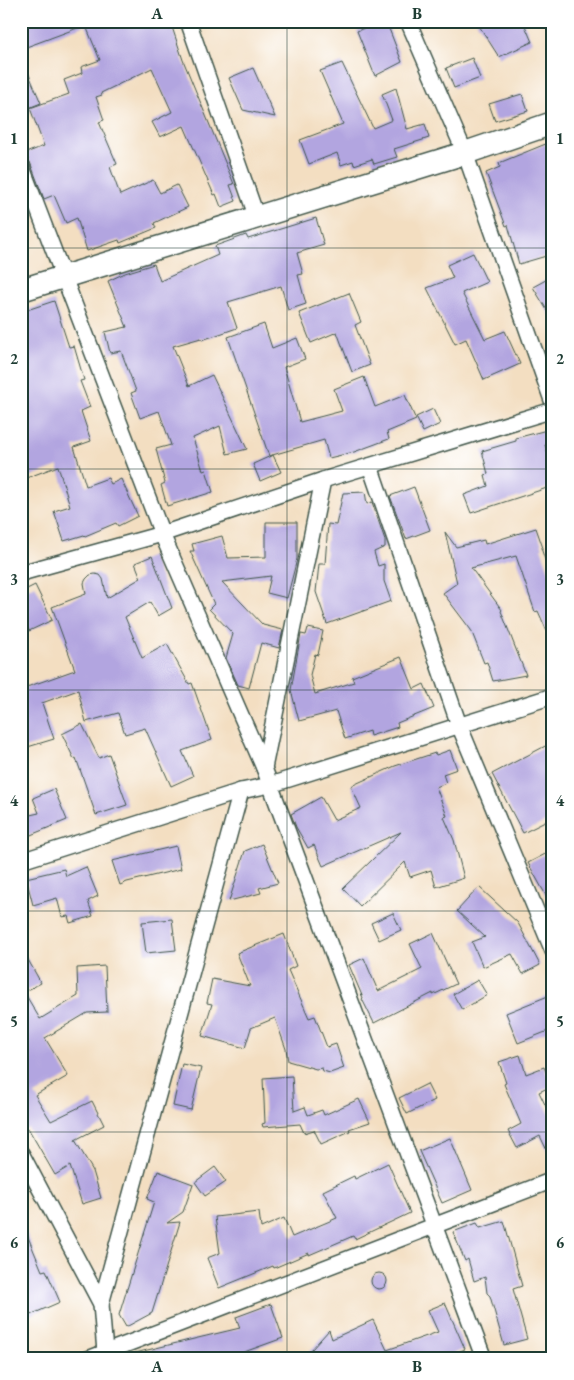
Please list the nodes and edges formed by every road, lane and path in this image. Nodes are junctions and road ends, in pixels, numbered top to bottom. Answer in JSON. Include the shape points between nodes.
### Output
{"nodes":[{"id":1,"x":188,"y":21,"type":"edge"},
{"id":2,"x":408,"y":21,"type":"edge"},
{"id":3,"x":553,"y":123,"type":"edge"},
{"id":4,"x":464,"y":153,"type":"junction"},
{"id":5,"x":21,"y":165,"type":"edge"},
{"id":6,"x":258,"y":218,"type":"junction"},
{"id":7,"x":65,"y":275,"type":"junction"},
{"id":8,"x":21,"y":290,"type":"edge"},
{"id":9,"x":553,"y":403,"type":"edge"},
{"id":10,"x":553,"y":410,"type":"edge"},
{"id":11,"x":370,"y":466,"type":"junction"},
{"id":12,"x":323,"y":480,"type":"junction"},
{"id":13,"x":162,"y":534,"type":"junction"},
{"id":14,"x":21,"y":573,"type":"edge"},
{"id":15,"x":553,"y":696,"type":"edge"},
{"id":16,"x":459,"y":725,"type":"junction"},
{"id":17,"x":264,"y":768,"type":"junction"},
{"id":18,"x":270,"y":785,"type":"junction"},
{"id":19,"x":241,"y":791,"type":"junction"},
{"id":20,"x":21,"y":861,"type":"edge"},
{"id":21,"x":553,"y":951,"type":"edge"},
{"id":22,"x":21,"y":1153,"type":"edge"},
{"id":23,"x":553,"y":1180,"type":"edge"},
{"id":24,"x":434,"y":1225,"type":"junction"},
{"id":25,"x":101,"y":1304,"type":"junction"},
{"id":26,"x":109,"y":1355,"type":"edge"},
{"id":27,"x":88,"y":1359,"type":"edge"},
{"id":28,"x":484,"y":1359,"type":"edge"}],
"edges":[{"from":1,"to":6,"type":"street"},
{"from":2,"to":4,"type":"street"},
{"from":3,"to":4,"type":"main road"},
{"from":4,"to":6,"type":"main road"},
{"from":4,"to":9,"type":"street"},
{"from":5,"to":7,"type":"street"},
{"from":6,"to":7,"type":"main road"},
{"from":7,"to":8,"type":"main road"},
{"from":7,"to":13,"type":"street"},
{"from":10,"to":11,"type":"street"},
{"from":11,"to":12,"type":"street"},
{"from":11,"to":16,"type":"street"},
{"from":12,"to":13,"type":"street"},
{"from":12,"to":17,"type":"street"},
{"from":13,"to":14,"type":"street"},
{"from":13,"to":17,"type":"street"},
{"from":15,"to":16,"type":"street"},
{"from":16,"to":18,"type":"street"},
{"from":16,"to":21,"type":"street"},
{"from":17,"to":18,"type":"street"},
{"from":18,"to":19,"type":"street"},
{"from":18,"to":24,"type":"street"},
{"from":19,"to":20,"type":"street"},
{"from":19,"to":25,"type":"street"},
{"from":22,"to":25,"type":"street"},
{"from":23,"to":24,"type":"street"},
{"from":24,"to":26,"type":"street"},
{"from":24,"to":28,"type":"street"},
{"from":25,"to":26,"type":"street"},
{"from":26,"to":27,"type":"street"}]}
